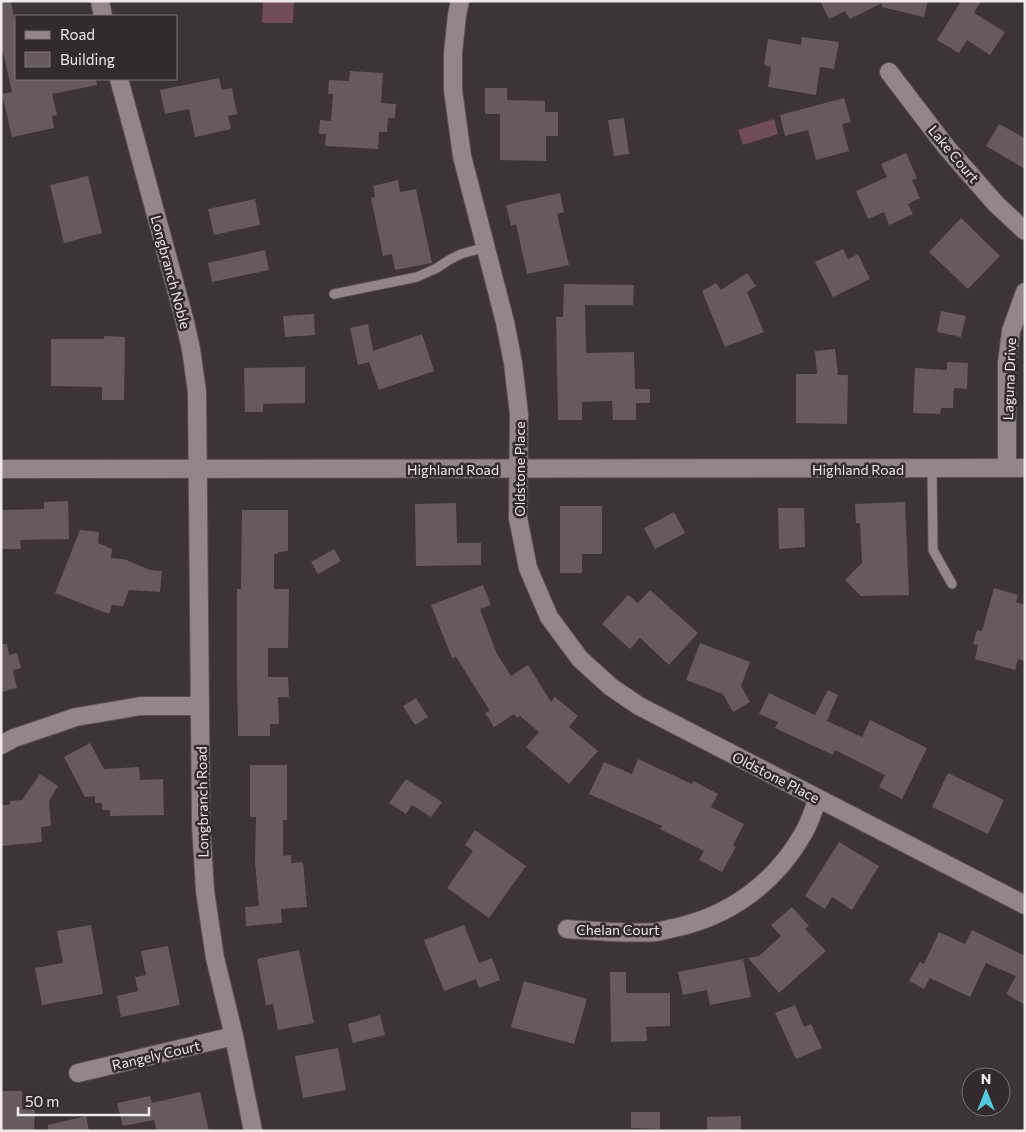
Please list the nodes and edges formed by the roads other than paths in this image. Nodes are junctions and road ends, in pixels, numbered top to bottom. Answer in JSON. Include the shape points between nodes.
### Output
{"nodes":[{"id":1,"x":100,"y":1,"type":"edge"},
{"id":2,"x":460,"y":1,"type":"edge"},
{"id":3,"x":102,"y":15,"type":"edge"},
{"id":4,"x":889,"y":72,"type":"dead end"},
{"id":5,"x":119,"y":80,"type":"edge"},
{"id":6,"x":1025,"y":230,"type":"edge"},
{"id":7,"x":486,"y":247,"type":"junction"},
{"id":8,"x":1025,"y":292,"type":"edge"},
{"id":9,"x":334,"y":294,"type":"dead end"},
{"id":10,"x":932,"y":468,"type":"junction"},
{"id":11,"x":1007,"y":468,"type":"junction"},
{"id":12,"x":1025,"y":468,"type":"edge"},
{"id":13,"x":1,"y":469,"type":"edge"},
{"id":14,"x":198,"y":469,"type":"junction"},
{"id":15,"x":517,"y":469,"type":"junction"},
{"id":16,"x":952,"y":584,"type":"dead end"},
{"id":17,"x":200,"y":706,"type":"junction"},
{"id":18,"x":1,"y":745,"type":"edge"},
{"id":19,"x":818,"y":798,"type":"junction"},
{"id":20,"x":1025,"y":905,"type":"edge"},
{"id":21,"x":567,"y":929,"type":"dead end"},
{"id":22,"x":234,"y":1036,"type":"junction"},
{"id":23,"x":78,"y":1073,"type":"dead end"},
{"id":24,"x":253,"y":1131,"type":"edge"}],
"edges":[{"from":1,"to":3,"type":"street"},
{"from":2,"to":7,"type":"street","name":"Oldstone Place","via":[[453,53],[453,90],[462,156]]},
{"from":4,"to":6,"type":"street","name":"Lake Court","via":[[947,148],[996,204]]},
{"from":5,"to":14,"type":"street","name":"Longbranch Noble","via":[[191,349],[197,392]]},
{"from":7,"to":9,"type":"lane","via":[[461,254],[417,276]]},
{"from":7,"to":15,"type":"street","name":"Oldstone Place","via":[[514,363],[519,414]]},
{"from":8,"to":11,"type":"street","name":"Laguna Drive","via":[[1011,331],[1007,363]]},
{"from":10,"to":11,"type":"street","name":"Highland Road"},
{"from":10,"to":15,"type":"street","name":"Highland Road"},
{"from":10,"to":16,"type":"lane","via":[[933,550]]},
{"from":11,"to":12,"type":"street","name":"Highland Road"},
{"from":13,"to":14,"type":"street","name":"Highland Road"},
{"from":14,"to":15,"type":"street","name":"Highland Road"},
{"from":14,"to":17,"type":"street","name":"Longbranch Road"},
{"from":15,"to":19,"type":"street","name":"Oldstone Place","via":[[518,518],[528,568],[549,617],[580,659],[611,687],[639,706]]},
{"from":17,"to":18,"type":"street","via":[[140,706],[76,717]]},
{"from":17,"to":22,"type":"street","name":"Longbranch Road","via":[[205,892],[215,958]]},
{"from":19,"to":20,"type":"street","name":"Oldstone Place"},
{"from":19,"to":21,"type":"street","name":"Chelan Court","via":[[804,833],[783,863],[757,889],[727,910],[693,924],[656,932]]},
{"from":22,"to":23,"type":"street","name":"Rangely Court"},
{"from":22,"to":24,"type":"street","name":"Longbranch Road"}]}
